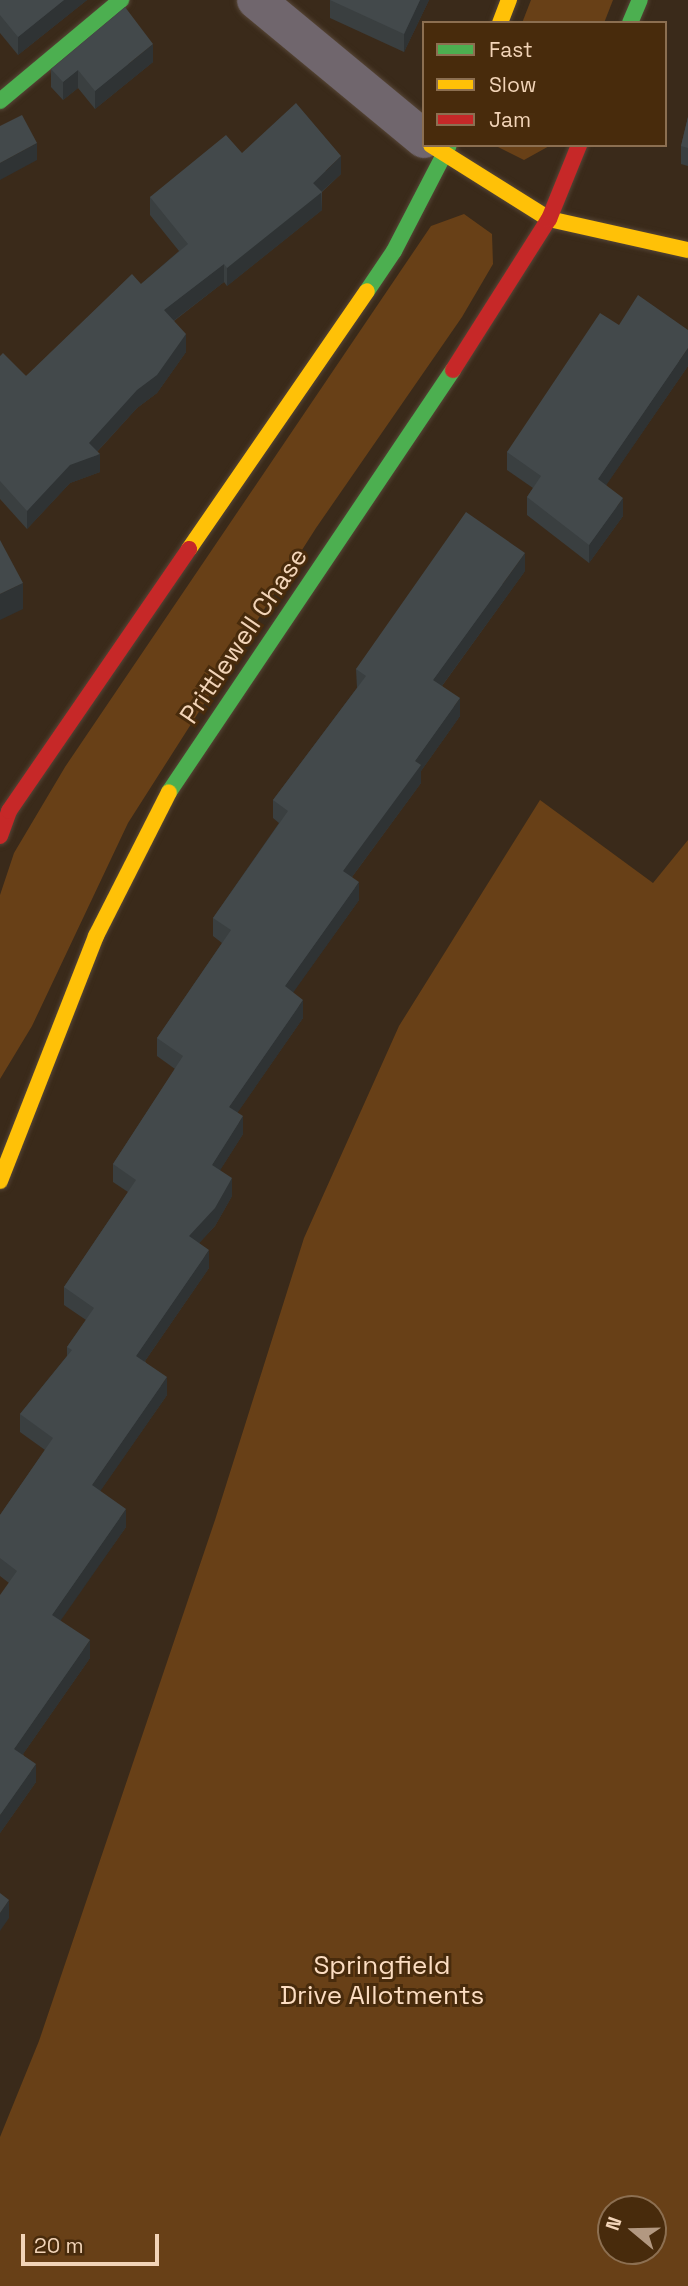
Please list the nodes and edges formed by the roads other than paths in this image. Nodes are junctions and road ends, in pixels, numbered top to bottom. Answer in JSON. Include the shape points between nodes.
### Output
{"nodes":[{"id":1,"x":121,"y":0,"type":"edge"},
{"id":2,"x":256,"y":0,"type":"edge"},
{"id":3,"x":509,"y":0,"type":"edge"},
{"id":4,"x":640,"y":0,"type":"edge"},
{"id":5,"x":501,"y":21,"type":"edge"},
{"id":6,"x":631,"y":21,"type":"edge"},
{"id":7,"x":0,"y":100,"type":"edge"},
{"id":8,"x":422,"y":133,"type":"edge"},
{"id":9,"x":439,"y":147,"type":"edge"},
{"id":10,"x":578,"y":147,"type":"edge"},
{"id":11,"x":549,"y":219,"type":"junction"},
{"id":12,"x":688,"y":250,"type":"edge"},
{"id":13,"x":3,"y":819,"type":"edge"},
{"id":14,"x":19,"y":1123,"type":"junction"},
{"id":15,"x":0,"y":1154,"type":"edge"},
{"id":16,"x":0,"y":1181,"type":"edge"}],
"edges":[{"from":1,"to":7,"type":"street"},
{"from":2,"to":8,"type":"street"},
{"from":3,"to":5,"type":"street"},
{"from":4,"to":6,"type":"street"},
{"from":9,"to":11,"type":"street"},
{"from":9,"to":13,"type":"street","via":[[394,251]]},
{"from":10,"to":11,"type":"street","name":"Prittlewell Chase"},
{"from":11,"to":12,"type":"street"},
{"from":11,"to":14,"type":"street","name":"Prittlewell Chase","via":[[501,298],[164,799],[96,936]]},
{"from":14,"to":15,"type":"street"},
{"from":14,"to":16,"type":"street","name":"Prittlewell Chase"}]}
